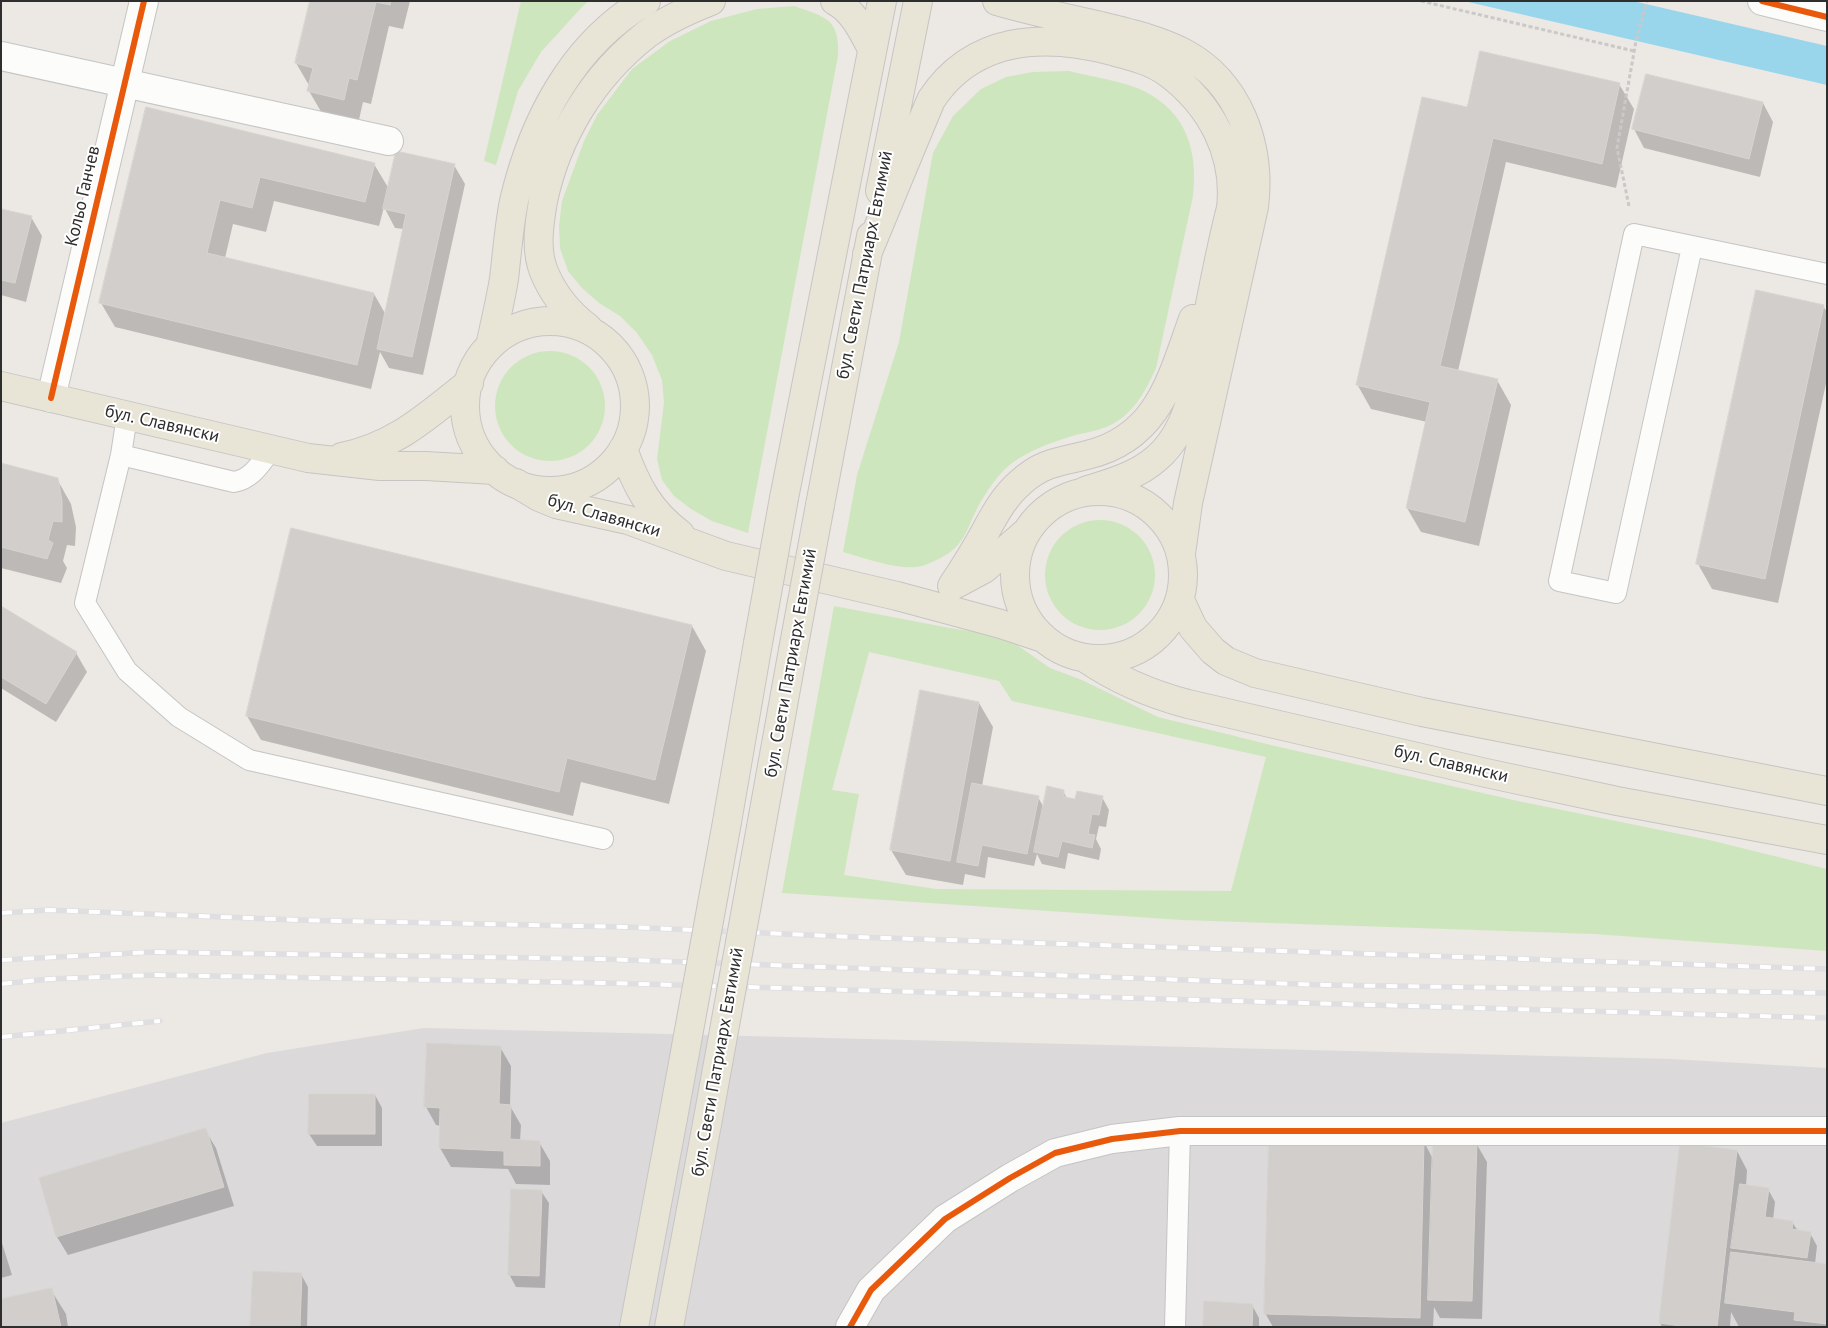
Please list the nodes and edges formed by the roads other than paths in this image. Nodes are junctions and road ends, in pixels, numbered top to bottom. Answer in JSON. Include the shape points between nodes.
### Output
{"nodes":[{"id":1,"x":144,"y":1,"type":"edge"},
{"id":2,"x":646,"y":1,"type":"edge"},
{"id":3,"x":711,"y":1,"type":"edge"},
{"id":4,"x":835,"y":1,"type":"edge"},
{"id":5,"x":882,"y":1,"type":"edge"},
{"id":6,"x":918,"y":1,"type":"edge"},
{"id":7,"x":997,"y":1,"type":"edge"},
{"id":8,"x":1762,"y":1,"type":"edge"},
{"id":9,"x":1827,"y":16,"type":"edge"},
{"id":10,"x":872,"y":49,"type":"junction"},
{"id":11,"x":1,"y":56,"type":"edge"},
{"id":12,"x":125,"y":82,"type":"junction"},
{"id":13,"x":389,"y":141,"type":"dead end"},
{"id":14,"x":1225,"y":231,"type":"junction"},
{"id":15,"x":1692,"y":246,"type":"junction"},
{"id":16,"x":867,"y":254,"type":"junction"},
{"id":17,"x":1827,"y":274,"type":"edge"},
{"id":18,"x":593,"y":333,"type":"junction"},
{"id":19,"x":490,"y":346,"type":"junction"},
{"id":20,"x":468,"y":383,"type":"junction"},
{"id":21,"x":1,"y":386,"type":"edge"},
{"id":22,"x":51,"y":398,"type":"junction"},
{"id":23,"x":127,"y":416,"type":"junction"},
{"id":24,"x":623,"y":449,"type":"junction"},
{"id":25,"x":271,"y":450,"type":"junction"},
{"id":26,"x":120,"y":456,"type":"junction"},
{"id":27,"x":324,"y":460,"type":"junction"},
{"id":28,"x":506,"y":477,"type":"junction"},
{"id":29,"x":1085,"y":491,"type":"junction"},
{"id":30,"x":1026,"y":532,"type":"junction"},
{"id":31,"x":695,"y":545,"type":"junction"},
{"id":32,"x":1180,"y":554,"type":"junction"},
{"id":33,"x":952,"y":586,"type":"junction"},
{"id":34,"x":896,"y":596,"type":"junction"},
{"id":35,"x":1180,"y":600,"type":"junction"},
{"id":36,"x":1043,"y":638,"type":"junction"},
{"id":37,"x":1085,"y":658,"type":"junction"},
{"id":38,"x":1827,"y":791,"type":"edge"},
{"id":39,"x":603,"y":839,"type":"dead end"},
{"id":40,"x":1827,"y":840,"type":"edge"},
{"id":41,"x":1180,"y":1131,"type":"junction"},
{"id":42,"x":1827,"y":1131,"type":"edge"},
{"id":43,"x":634,"y":1327,"type":"edge"},
{"id":44,"x":670,"y":1327,"type":"edge"},
{"id":45,"x":850,"y":1327,"type":"edge"},
{"id":46,"x":1175,"y":1327,"type":"edge"}],
"edges":[{"from":1,"to":12,"type":"street","name":"Кольо Ганчев"},
{"from":2,"to":19,"type":"main road","via":[[611,26],[577,60],[536,130],[514,202]]},
{"from":3,"to":18,"type":"main road","via":[[666,21],[613,66],[598,82],[573,120],[553,164],[538,231],[539,251],[554,294],[571,315]]},
{"from":4,"to":10,"type":"main road","via":[[852,17]]},
{"from":5,"to":10,"type":"main road","name":"бул. Свети Патриарх Евтимий"},
{"from":6,"to":16,"type":"main road","name":"бул. Свети Патриарх Евтимий"},
{"from":7,"to":32,"type":"main road","via":[[1168,44],[1211,72],[1238,108],[1246,127],[1256,168],[1257,188],[1188,503]]},
{"from":8,"to":9,"type":"street"},
{"from":10,"to":43,"type":"main road","name":"бул. Свети Патриарх Евтимий","bridge":true,"via":[[784,498],[728,822]]},
{"from":11,"to":12,"type":"street"},
{"from":12,"to":13,"type":"street"},
{"from":12,"to":22,"type":"street","name":"Кольо Ганчев"},
{"from":14,"to":16,"type":"main road","via":[[1233,188],[1231,169],[1215,126],[1186,88],[1143,60],[1069,42],[1032,41],[985,54],[956,70],[942,84],[923,115]]},
{"from":14,"to":29,"type":"main road","via":[[1192,392],[1182,424],[1157,458],[1144,468]]},
{"from":14,"to":33,"type":"main road","via":[[1172,379],[1151,416],[1127,439],[1088,455],[1048,464],[1021,482],[1000,506]]},
{"from":15,"to":15,"type":"lane","via":[[1634,234],[1559,580],[1616,594]]},
{"from":15,"to":17,"type":"lane"},
{"from":16,"to":44,"type":"main road","name":"бул. Свети Патриарх Евтимий","bridge":true},
{"from":18,"to":19,"type":"main road","via":[[558,322],[539,322],[521,326]]},
{"from":18,"to":24,"type":"main road","via":[[618,356],[633,386],[634,418]]},
{"from":19,"to":20,"type":"main road"},
{"from":20,"to":27,"type":"main road","name":"бул. Славянски","via":[[405,433],[366,450]]},
{"from":20,"to":28,"type":"main road","via":[[466,415],[469,431],[484,459]]},
{"from":21,"to":22,"type":"main road","name":"бул. Славянски"},
{"from":22,"to":23,"type":"main road","name":"бул. Славянски"},
{"from":23,"to":25,"type":"main road","name":"бул. Славянски"},
{"from":23,"to":26,"type":"lane"},
{"from":24,"to":28,"type":"main road","via":[[608,468],[576,487],[540,490]]},
{"from":24,"to":31,"type":"main road","name":"бул. Славянски","via":[[647,501],[670,526]]},
{"from":25,"to":26,"type":"lane","via":[[252,474],[234,482]]},
{"from":25,"to":27,"type":"main road","name":"бул. Славянски"},
{"from":26,"to":39,"type":"lane","via":[[86,603],[127,671],[180,717],[249,760]]},
{"from":27,"to":28,"type":"main road","name":"бул. Славянски","via":[[380,466],[426,466]]},
{"from":28,"to":31,"type":"main road","name":"бул. Славянски","via":[[556,504],[628,520]]},
{"from":29,"to":30,"type":"main road","via":[[1057,501]]},
{"from":29,"to":32,"type":"main road","via":[[1124,494],[1147,506],[1165,522]]},
{"from":30,"to":33,"type":"main road","name":"бул. Славянски","via":[[984,569]]},
{"from":30,"to":36,"type":"main road","via":[[1016,558],[1015,587],[1025,615]]},
{"from":31,"to":34,"type":"main road","name":"бул. Славянски","via":[[726,556]]},
{"from":32,"to":35,"type":"main road","via":[[1183,585]]},
{"from":33,"to":34,"type":"main road","name":"бул. Славянски"},
{"from":34,"to":36,"type":"main road","name":"бул. Славянски"},
{"from":35,"to":37,"type":"main road","via":[[1163,629],[1143,646],[1117,657]]},
{"from":35,"to":38,"type":"main road","via":[[1193,628],[1213,651],[1226,661],[1255,673],[1422,712]]},
{"from":36,"to":37,"type":"main road","via":[[1066,652]]},
{"from":37,"to":40,"type":"main road","name":"бул. Славянски","via":[[1106,673],[1147,692],[1188,704],[1617,801]]},
{"from":41,"to":42,"type":"street"},
{"from":41,"to":45,"type":"street","via":[[1112,1139],[1054,1153],[1010,1178],[945,1219],[871,1290]]},
{"from":41,"to":46,"type":"lane"}]}
